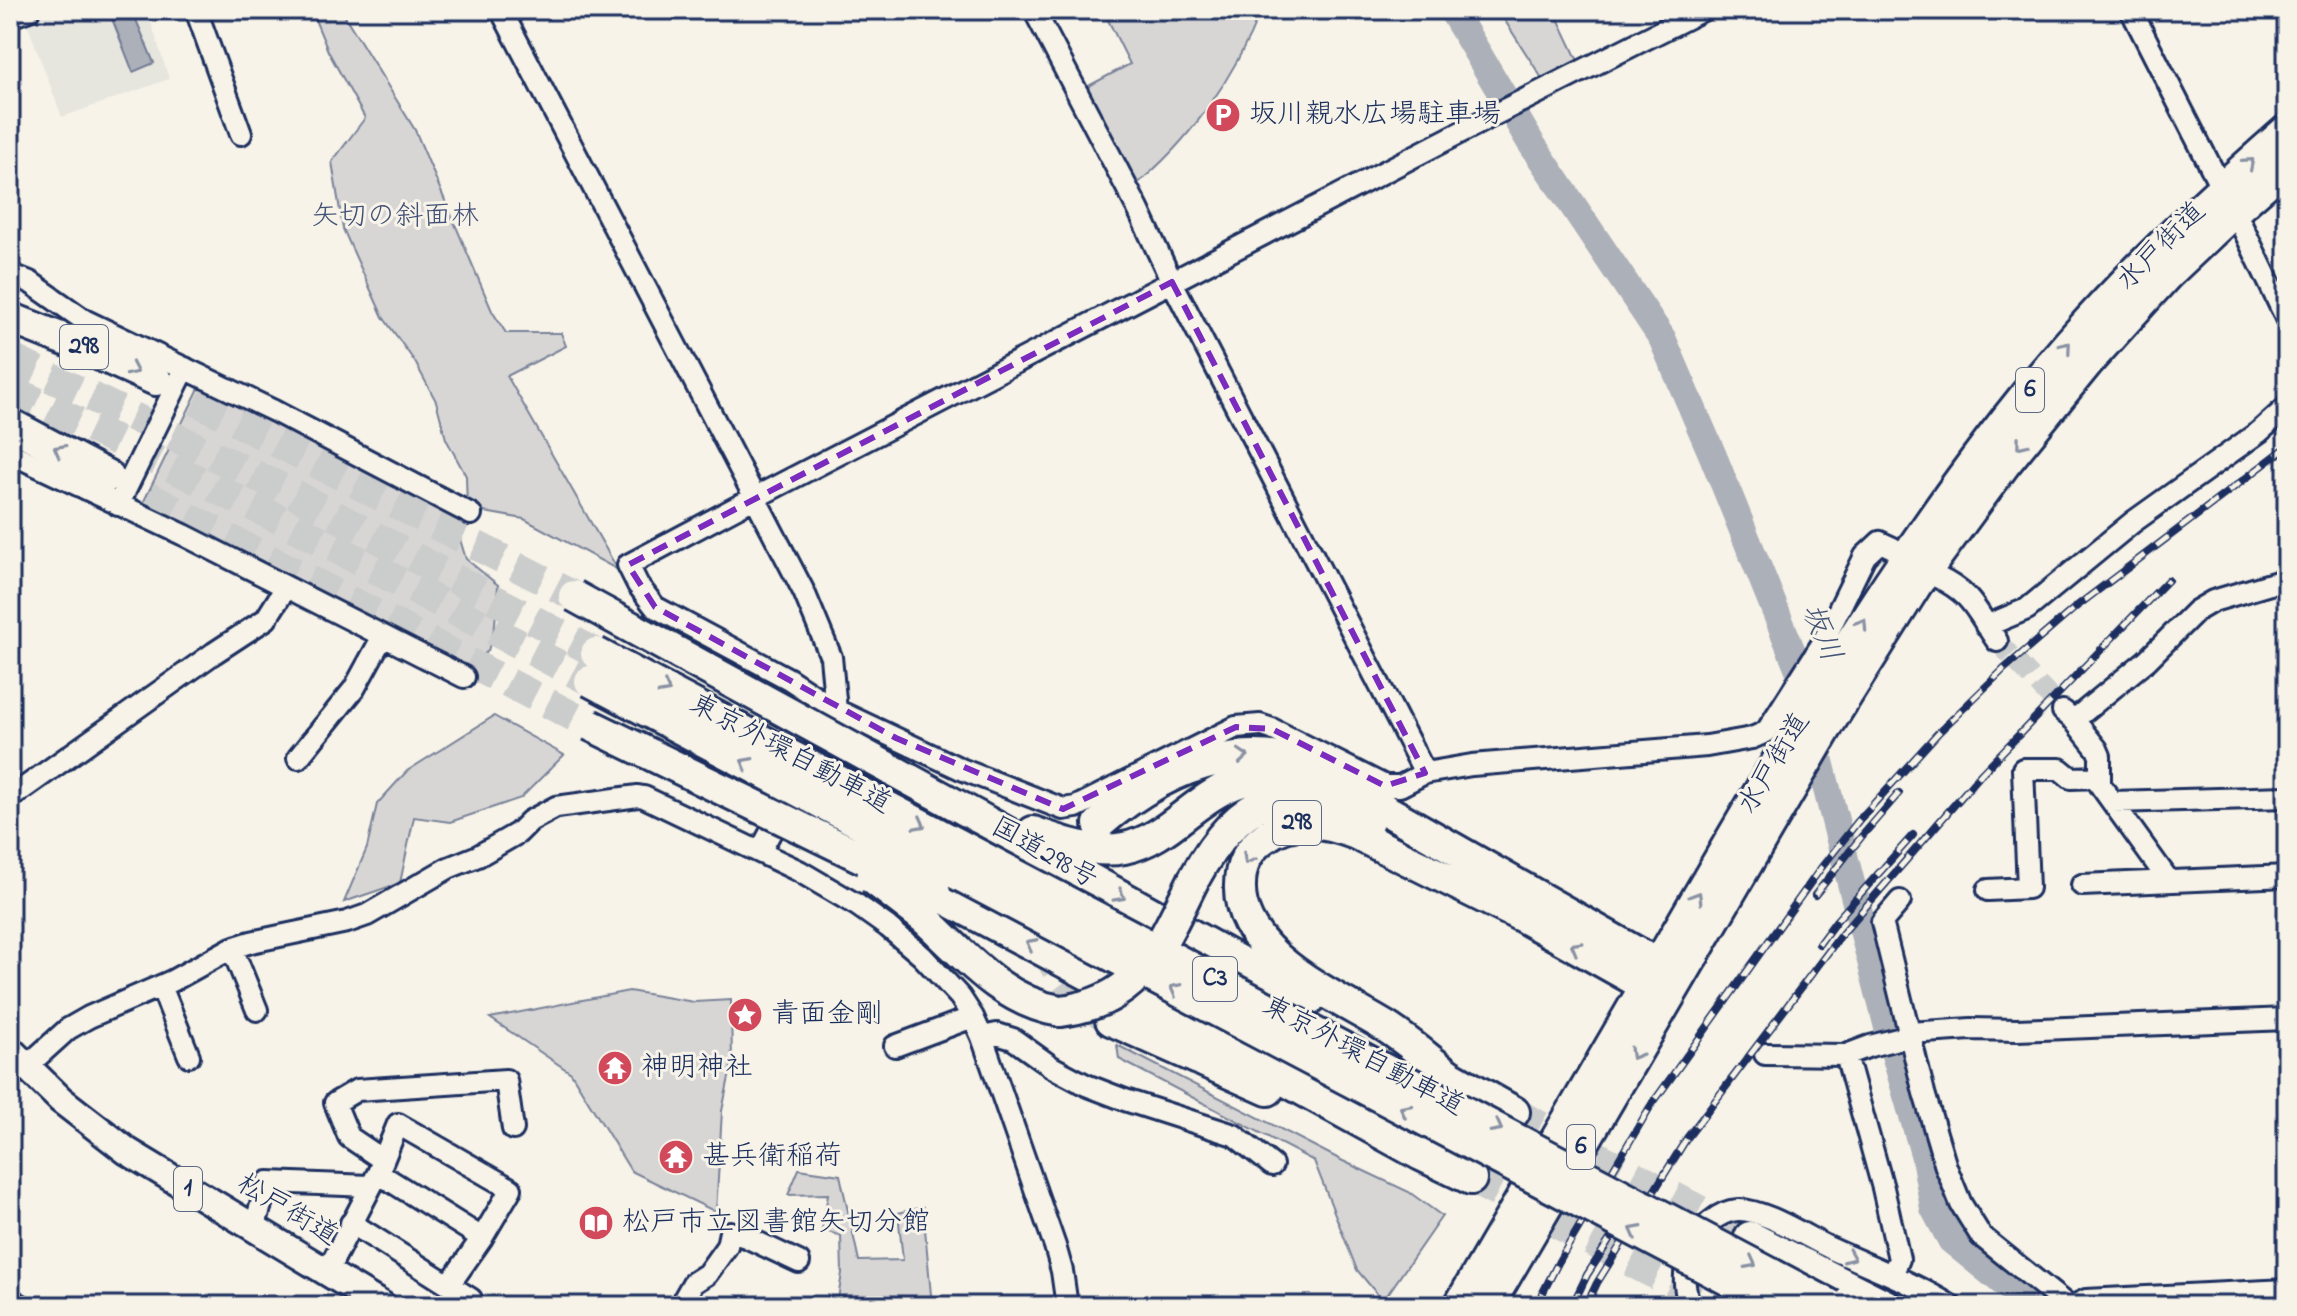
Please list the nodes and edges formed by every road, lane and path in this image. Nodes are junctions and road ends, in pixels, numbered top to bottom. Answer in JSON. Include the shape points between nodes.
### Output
{"nodes":[{"id":1,"x":29,"y":10,"type":"edge"},
{"id":2,"x":196,"y":10,"type":"edge"},
{"id":3,"x":501,"y":10,"type":"edge"},
{"id":4,"x":1034,"y":10,"type":"edge"},
{"id":5,"x":1703,"y":10,"type":"edge"},
{"id":6,"x":2131,"y":10,"type":"edge"},
{"id":7,"x":10,"y":17,"type":"edge"},
{"id":8,"x":2287,"y":130,"type":"edge"},
{"id":9,"x":241,"y":134,"type":"dead end"},
{"id":10,"x":2287,"y":165,"type":"edge"},
{"id":11,"x":2216,"y":177,"type":"dead end"},
{"id":12,"x":2239,"y":220,"type":"dead end"},
{"id":13,"x":10,"y":274,"type":"edge"},
{"id":14,"x":1172,"y":282,"type":"junction"},
{"id":15,"x":10,"y":318,"type":"edge"},
{"id":16,"x":2287,"y":320,"type":"edge"},
{"id":17,"x":185,"y":368,"type":"junction"},
{"id":18,"x":156,"y":380,"type":"tunnel mouth"},
{"id":19,"x":2287,"y":407,"type":"edge"},
{"id":20,"x":10,"y":424,"type":"edge"},
{"id":21,"x":10,"y":453,"type":"edge"},
{"id":22,"x":108,"y":476,"type":"tunnel mouth"},
{"id":23,"x":754,"y":498,"type":"junction"},
{"id":24,"x":118,"y":505,"type":"junction"},
{"id":25,"x":471,"y":514,"type":"dead end"},
{"id":26,"x":1893,"y":548,"type":"dead end"},
{"id":27,"x":1937,"y":577,"type":"dead end"},
{"id":28,"x":2287,"y":579,"type":"edge"},
{"id":29,"x":286,"y":587,"type":"junction"},
{"id":30,"x":574,"y":596,"type":"tunnel mouth"},
{"id":31,"x":383,"y":636,"type":"junction"},
{"id":32,"x":464,"y":677,"type":"dead end"},
{"id":33,"x":826,"y":720,"type":"junction"},
{"id":34,"x":590,"y":725,"type":"tunnel mouth"},
{"id":35,"x":298,"y":758,"type":"dead end"},
{"id":36,"x":1425,"y":773,"type":"junction"},
{"id":37,"x":2100,"y":777,"type":"junction"},
{"id":38,"x":1347,"y":788,"type":"junction"},
{"id":39,"x":2287,"y":797,"type":"edge"},
{"id":40,"x":10,"y":798,"type":"edge"},
{"id":41,"x":2113,"y":802,"type":"junction"},
{"id":42,"x":981,"y":814,"type":"junction"},
{"id":43,"x":1099,"y":824,"type":"dead end"},
{"id":44,"x":760,"y":852,"type":"junction"},
{"id":45,"x":2287,"y":876,"type":"edge"},
{"id":46,"x":2169,"y":881,"type":"junction"},
{"id":47,"x":2082,"y":885,"type":"dead end"},
{"id":48,"x":1988,"y":890,"type":"dead end"},
{"id":49,"x":1482,"y":897,"type":"junction"},
{"id":50,"x":1900,"y":901,"type":"dead end"},
{"id":51,"x":930,"y":906,"type":"junction"},
{"id":52,"x":232,"y":948,"type":"junction"},
{"id":53,"x":1658,"y":979,"type":"junction"},
{"id":54,"x":161,"y":986,"type":"junction"},
{"id":55,"x":257,"y":1010,"type":"dead end"},
{"id":56,"x":973,"y":1017,"type":"junction"},
{"id":57,"x":2287,"y":1019,"type":"edge"},
{"id":58,"x":1111,"y":1020,"type":"tunnel mouth"},
{"id":59,"x":1909,"y":1035,"type":"junction"},
{"id":60,"x":982,"y":1037,"type":"junction"},
{"id":61,"x":895,"y":1046,"type":"dead end"},
{"id":62,"x":1765,"y":1054,"type":"dead end"},
{"id":63,"x":1846,"y":1055,"type":"junction"},
{"id":64,"x":189,"y":1056,"type":"dead end"},
{"id":65,"x":18,"y":1058,"type":"edge"},
{"id":66,"x":1449,"y":1075,"type":"junction"},
{"id":67,"x":1514,"y":1112,"type":"tunnel mouth"},
{"id":68,"x":513,"y":1129,"type":"dead end"},
{"id":69,"x":1421,"y":1155,"type":"junction"},
{"id":70,"x":1272,"y":1165,"type":"dead end"},
{"id":71,"x":377,"y":1173,"type":"junction"},
{"id":72,"x":1471,"y":1179,"type":"tunnel mouth"},
{"id":73,"x":351,"y":1223,"type":"junction"},
{"id":74,"x":254,"y":1228,"type":"junction"},
{"id":75,"x":1750,"y":1237,"type":"tunnel mouth"},
{"id":76,"x":482,"y":1238,"type":"junction"},
{"id":77,"x":799,"y":1262,"type":"dead end"},
{"id":78,"x":327,"y":1272,"type":"junction"},
{"id":79,"x":1892,"y":1275,"type":"junction"},
{"id":80,"x":449,"y":1285,"type":"junction"},
{"id":81,"x":2287,"y":1290,"type":"edge"},
{"id":82,"x":10,"y":1299,"type":"edge"},
{"id":83,"x":471,"y":1299,"type":"dead end"},
{"id":84,"x":372,"y":1303,"type":"edge"},
{"id":85,"x":22,"y":1306,"type":"edge"},
{"id":86,"x":680,"y":1306,"type":"edge"},
{"id":87,"x":1067,"y":1306,"type":"edge"},
{"id":88,"x":1459,"y":1306,"type":"edge"},
{"id":89,"x":1488,"y":1306,"type":"edge"},
{"id":90,"x":1690,"y":1306,"type":"edge"},
{"id":91,"x":1778,"y":1306,"type":"edge"},
{"id":92,"x":1832,"y":1306,"type":"edge"},
{"id":93,"x":1887,"y":1306,"type":"edge"},
{"id":94,"x":1951,"y":1306,"type":"edge"},
{"id":95,"x":2071,"y":1306,"type":"edge"}],
"edges":[{"from":1,"to":7,"type":"street"},
{"from":2,"to":9,"type":"street"},
{"from":3,"to":23,"type":"street"},
{"from":4,"to":14,"type":"street"},
{"from":5,"to":14,"type":"street"},
{"from":6,"to":11,"type":"street"},
{"from":53,"to":8,"type":"highway","name":"水戸街道","number":"6","one_way":true,"via":[[1820,690],[1987,443],[2154,253]]},
{"from":10,"to":53,"type":"highway","name":"水戸街道","number":"6","one_way":true,"via":[[2168,274],[2004,465],[1918,582],[1802,771]]},
{"from":12,"to":16,"type":"street"},
{"from":13,"to":17,"type":"street","via":[[84,320]]},
{"from":14,"to":23,"type":"street"},
{"from":14,"to":36,"type":"street"},
{"from":15,"to":18,"type":"highway","number":"298","one_way":true},
{"from":17,"to":24,"type":"street"},
{"from":17,"to":25,"type":"street"},
{"from":19,"to":27,"type":"street","via":[[1992,633],[1971,600]]},
{"from":22,"to":20,"type":"highway","one_way":true},
{"from":21,"to":24,"type":"street"},
{"from":23,"to":33,"type":"street","via":[[804,592],[831,657]]},
{"from":23,"to":33,"type":"street","via":[[628,565],[655,607],[789,679]]},
{"from":24,"to":29,"type":"street"},
{"from":26,"to":36,"type":"street","via":[[1880,542],[1865,556],[1813,657],[1766,732],[1707,746]]},
{"from":28,"to":37,"type":"street","via":[[2196,611],[2147,660],[2069,716],[2097,749]]},
{"from":29,"to":31,"type":"street"},
{"from":29,"to":40,"type":"street","via":[[266,619]]},
{"from":30,"to":33,"type":"highway","number":"298","bridge":true},
{"from":31,"to":32,"type":"street"},
{"from":31,"to":35,"type":"street","via":[[354,689]]},
{"from":33,"to":36,"type":"street","via":[[1063,809],[1236,727],[1272,729],[1385,786],[1400,786]]},
{"from":33,"to":42,"type":"highway","number":"298","bridge":true},
{"from":33,"to":44,"type":"street"},
{"from":34,"to":51,"type":"highway","number":"298","bridge":true},
{"from":37,"to":41,"type":"street"},
{"from":37,"to":48,"type":"street","via":[[2023,769],[2028,888]]},
{"from":38,"to":42,"type":"highway","number":"298","via":[[1295,776],[1247,780],[1224,788],[1154,837],[1107,850],[1049,838]]},
{"from":43,"to":38,"type":"highway","number":"298","one_way":true,"via":[[1118,807],[1191,767],[1243,755],[1289,759],[1330,775]]},
{"from":38,"to":53,"type":"highway","number":"298"},
{"from":39,"to":41,"type":"street"},
{"from":41,"to":46,"type":"street"},
{"from":42,"to":66,"type":"highway","name":"国道298号","number":"298","one_way":true},
{"from":44,"to":52,"type":"street","via":[[644,797],[563,805],[367,915]]},
{"from":44,"to":56,"type":"street","via":[[888,927],[922,956]]},
{"from":45,"to":46,"type":"street"},
{"from":46,"to":47,"type":"street"},
{"from":49,"to":51,"type":"highway","number":"298","bridge":true,"via":[[1351,811],[1315,799],[1282,798],[1234,821],[1209,852],[1136,979],[1101,1002],[1060,1011],[1040,1008],[1005,991]]},
{"from":53,"to":49,"type":"highway","number":"298","one_way":true},
{"from":49,"to":66,"type":"highway","number":"298","one_way":true,"via":[[1356,834],[1316,823],[1273,831],[1258,842],[1240,871],[1242,908],[1275,955]]},
{"from":50,"to":59,"type":"street","via":[[1882,922]]},
{"from":69,"to":51,"type":"highway","number":"298","one_way":true,"via":[[1229,1049]]},
{"from":52,"to":54,"type":"street"},
{"from":52,"to":55,"type":"street"},
{"from":53,"to":88,"type":"highway","name":"水戸街道","number":"6"},
{"from":53,"to":89,"type":"highway","name":"水戸街道","number":"6","one_way":true},
{"from":54,"to":64,"type":"street"},
{"from":54,"to":65,"type":"street","via":[[89,1017]]},
{"from":56,"to":60,"type":"street"},
{"from":56,"to":61,"type":"street"},
{"from":57,"to":59,"type":"street"},
{"from":58,"to":69,"type":"highway","number":"298"},
{"from":59,"to":63,"type":"street"},
{"from":59,"to":95,"type":"street","via":[[1946,1167],[1971,1221],[1981,1236]]},
{"from":60,"to":70,"type":"street","via":[[1013,1039],[1086,1085],[1234,1135]]},
{"from":60,"to":87,"type":"street","via":[[1060,1263]]},
{"from":62,"to":63,"type":"street"},
{"from":63,"to":79,"type":"street","via":[[1899,1259]]},
{"from":65,"to":74,"type":"main road","name":"松戸街道","number":"1","via":[[61,1100],[127,1151]]},
{"from":66,"to":67,"type":"highway","name":"国道298号","number":"298"},
{"from":68,"to":71,"type":"street","via":[[506,1080],[357,1090],[335,1103],[349,1137]]},
{"from":69,"to":72,"type":"highway","number":"298"},
{"from":71,"to":73,"type":"street"},
{"from":71,"to":74,"type":"street","via":[[268,1182]]},
{"from":71,"to":76,"type":"street"},
{"from":71,"to":76,"type":"street","via":[[398,1124],[511,1189]]},
{"from":73,"to":78,"type":"street"},
{"from":73,"to":80,"type":"street"},
{"from":74,"to":78,"type":"main road","name":"松戸街道","number":"1"},
{"from":75,"to":93,"type":"highway"},
{"from":76,"to":80,"type":"street"},
{"from":77,"to":86,"type":"street","via":[[730,1232],[727,1246]]},
{"from":78,"to":84,"type":"main road","name":"松戸街道","number":"1"},
{"from":90,"to":79,"type":"street","one_way":true,"via":[[1684,1292],[1685,1265],[1694,1241],[1708,1224],[1739,1210]]},
{"from":79,"to":94,"type":"street"},
{"from":80,"to":83,"type":"street"},
{"from":81,"to":95,"type":"street","via":[[2086,1300]]},
{"from":82,"to":85,"type":"street"},
{"from":91,"to":92,"type":"highway","name":"東京外環自動車道","number":"C3","one_way":true,"bridge":true,"via":[[593,667]]}]}
